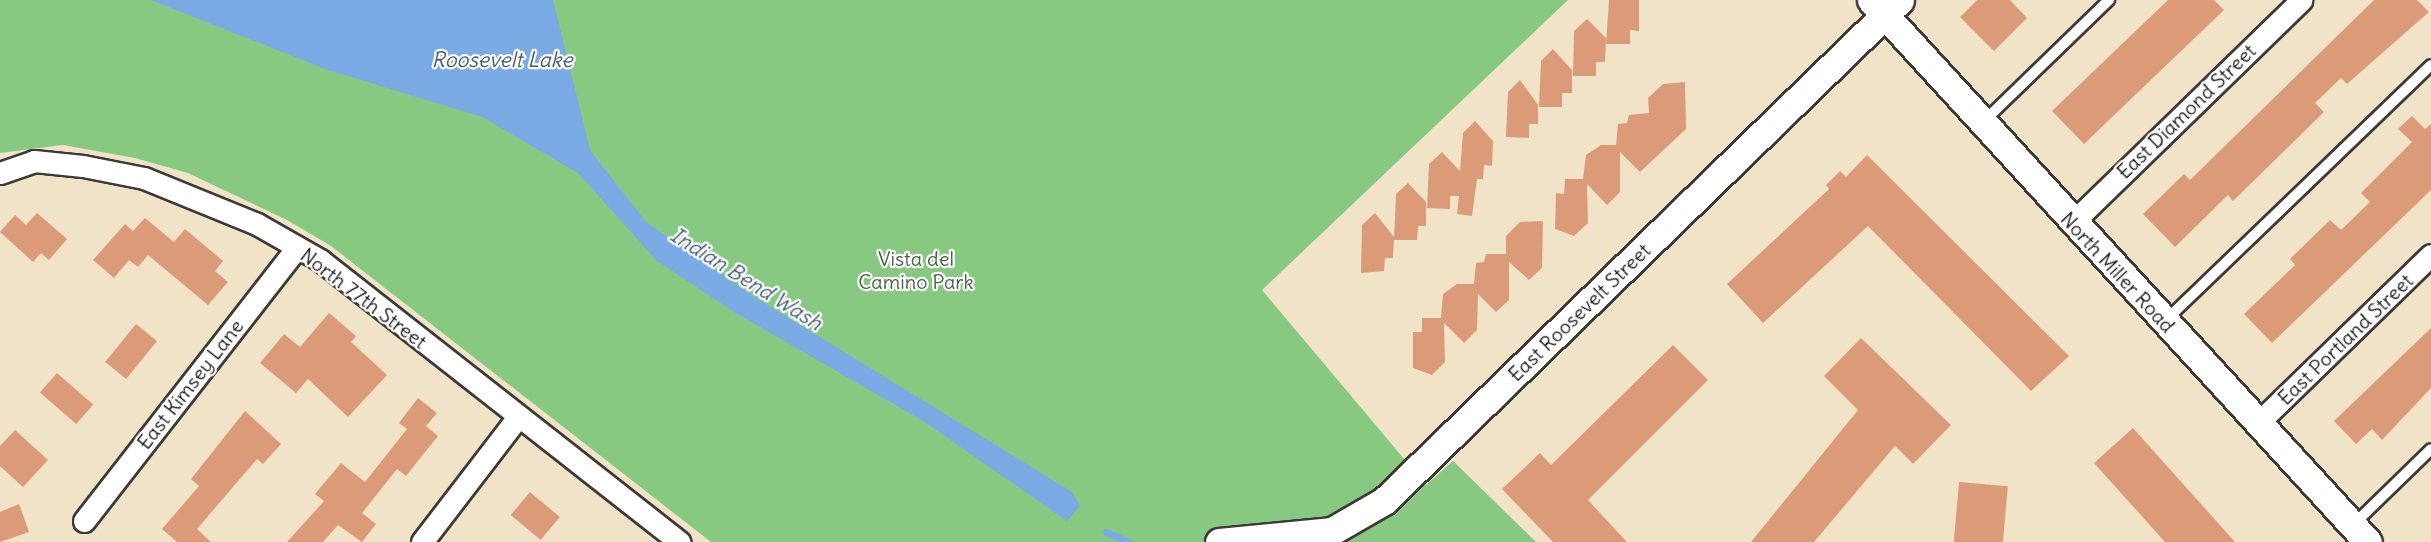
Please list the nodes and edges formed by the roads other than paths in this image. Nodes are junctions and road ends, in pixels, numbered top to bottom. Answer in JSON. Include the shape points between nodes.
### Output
{"nodes":[{"id":1,"x":2109,"y":0,"type":"edge"},
{"id":2,"x":2301,"y":0,"type":"edge"},
{"id":3,"x":1885,"y":5,"type":"edge"},
{"id":4,"x":2431,"y":65,"type":"edge"},
{"id":5,"x":1982,"y":123,"type":"junction"},
{"id":6,"x":0,"y":173,"type":"edge"},
{"id":7,"x":2072,"y":223,"type":"junction"},
{"id":8,"x":297,"y":247,"type":"junction"},
{"id":9,"x":2431,"y":255,"type":"edge"},
{"id":10,"x":2164,"y":322,"type":"junction"},
{"id":11,"x":518,"y":417,"type":"junction"},
{"id":12,"x":2258,"y":423,"type":"junction"},
{"id":13,"x":2431,"y":449,"type":"edge"},
{"id":14,"x":84,"y":521,"type":"dead end"},
{"id":15,"x":2360,"y":534,"type":"edge"},
{"id":16,"x":422,"y":542,"type":"edge"},
{"id":17,"x":680,"y":542,"type":"edge"},
{"id":18,"x":1219,"y":542,"type":"edge"}],
"edges":[{"from":1,"to":5,"type":"lane"},
{"from":2,"to":7,"type":"street","name":"East Diamond Street"},
{"from":3,"to":5,"type":"street","name":"North Miller Road"},
{"from":3,"to":18,"type":"street","name":"East Roosevelt Street","via":[[1384,501],[1332,531]]},
{"from":4,"to":10,"type":"lane"},
{"from":5,"to":7,"type":"street","name":"North Miller Road"},
{"from":6,"to":8,"type":"street","name":"North 77th Street","via":[[34,161],[144,178],[221,208]]},
{"from":7,"to":10,"type":"street","name":"North Miller Road"},
{"from":8,"to":11,"type":"street","name":"North 77th Street"},
{"from":8,"to":14,"type":"street","name":"East Kimsey Lane"},
{"from":9,"to":12,"type":"street","name":"East Portland Street"},
{"from":10,"to":12,"type":"street","name":"North Miller Road"},
{"from":11,"to":16,"type":"street"},
{"from":11,"to":17,"type":"street","name":"North 77th Street"},
{"from":12,"to":15,"type":"street","name":"North Miller Road"},
{"from":13,"to":15,"type":"lane"}]}
